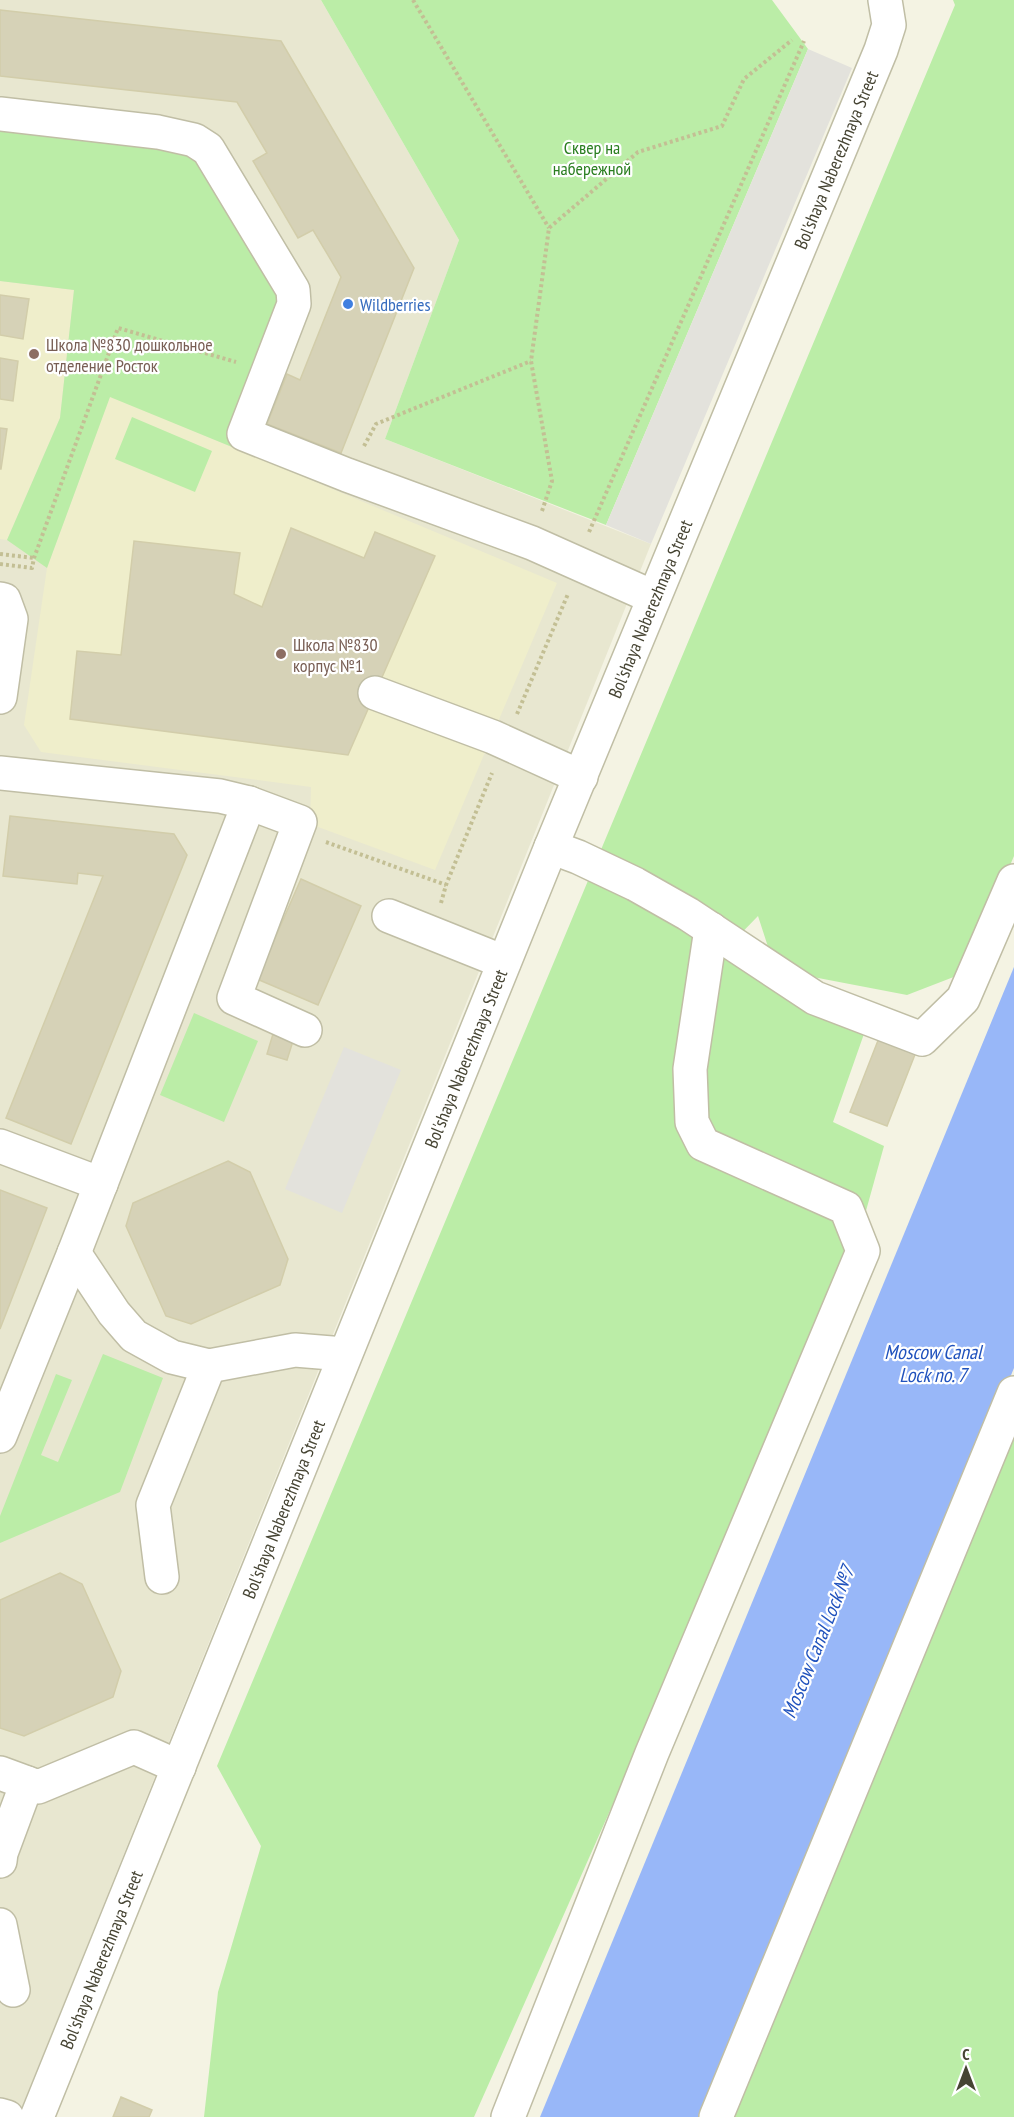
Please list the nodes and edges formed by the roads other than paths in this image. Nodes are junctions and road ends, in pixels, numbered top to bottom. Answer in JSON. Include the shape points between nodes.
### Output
{"nodes":[{"id":1,"x":884,"y":0,"type":"edge"},
{"id":2,"x":0,"y":114,"type":"edge"},
{"id":3,"x":653,"y":597,"type":"junction"},
{"id":4,"x":0,"y":599,"type":"edge"},
{"id":5,"x":375,"y":693,"type":"dead end"},
{"id":6,"x":0,"y":697,"type":"edge"},
{"id":7,"x":0,"y":773,"type":"edge"},
{"id":8,"x":581,"y":777,"type":"junction"},
{"id":9,"x":249,"y":803,"type":"junction"},
{"id":10,"x":551,"y":847,"type":"junction"},
{"id":11,"x":1014,"y":881,"type":"edge"},
{"id":12,"x":389,"y":916,"type":"dead end"},
{"id":13,"x":711,"y":929,"type":"junction"},
{"id":14,"x":504,"y":962,"type":"junction"},
{"id":15,"x":305,"y":1030,"type":"dead end"},
{"id":16,"x":0,"y":1146,"type":"edge"},
{"id":17,"x":101,"y":1184,"type":"junction"},
{"id":18,"x":74,"y":1253,"type":"junction"},
{"id":19,"x":344,"y":1354,"type":"junction"},
{"id":20,"x":209,"y":1366,"type":"junction"},
{"id":21,"x":1014,"y":1393,"type":"edge"},
{"id":22,"x":0,"y":1436,"type":"edge"},
{"id":23,"x":162,"y":1577,"type":"dead end"},
{"id":24,"x":179,"y":1767,"type":"junction"},
{"id":25,"x":13,"y":1778,"type":"edge"},
{"id":26,"x":0,"y":1861,"type":"edge"},
{"id":27,"x":0,"y":1925,"type":"edge"},
{"id":28,"x":13,"y":1990,"type":"dead end"},
{"id":29,"x":0,"y":2115,"type":"edge"},
{"id":30,"x":7,"y":2117,"type":"edge"},
{"id":31,"x":37,"y":2117,"type":"edge"},
{"id":32,"x":508,"y":2117,"type":"edge"},
{"id":33,"x":716,"y":2117,"type":"edge"}],
"edges":[{"from":1,"to":3,"type":"street","name":"Bol'shaya Naberezhnaya Street","via":[[889,25],[881,50]]},
{"from":2,"to":3,"type":"street","via":[[158,132],[195,140],[208,148],[293,290],[294,304],[244,434],[531,543]]},
{"from":3,"to":8,"type":"street","name":"Bol'shaya Naberezhnaya Street"},
{"from":4,"to":6,"type":"street","via":[[4,600],[11,619]]},
{"from":5,"to":8,"type":"street","via":[[493,737]]},
{"from":7,"to":9,"type":"street","via":[[220,796]]},
{"from":8,"to":10,"type":"street","name":"Bol'shaya Naberezhnaya Street"},
{"from":9,"to":15,"type":"street","via":[[300,822],[234,998]]},
{"from":9,"to":17,"type":"street"},
{"from":10,"to":13,"type":"street","via":[[635,884]]},
{"from":10,"to":14,"type":"street","name":"Bol'shaya Naberezhnaya Street"},
{"from":11,"to":13,"type":"street","via":[[963,999],[922,1039],[815,998]]},
{"from":12,"to":14,"type":"street"},
{"from":13,"to":32,"type":"street","via":[[690,1069],[692,1122],[703,1144],[846,1208],[863,1251],[652,1753]]},
{"from":14,"to":19,"type":"street","name":"Bol'shaya Naberezhnaya Street"},
{"from":16,"to":17,"type":"street"},
{"from":17,"to":18,"type":"street"},
{"from":18,"to":20,"type":"street","via":[[134,1336],[172,1358]]},
{"from":18,"to":22,"type":"street"},
{"from":19,"to":20,"type":"street","via":[[295,1350]]},
{"from":19,"to":24,"type":"street","name":"Bol'shaya Naberezhnaya Street"},
{"from":20,"to":23,"type":"street","via":[[153,1505]]},
{"from":21,"to":33,"type":"street"},
{"from":24,"to":25,"type":"street","via":[[134,1747],[38,1787]]},
{"from":24,"to":31,"type":"street","name":"Bol'shaya Naberezhnaya Street"},
{"from":25,"to":26,"type":"street"},
{"from":27,"to":28,"type":"street"},
{"from":29,"to":30,"type":"street"}]}
